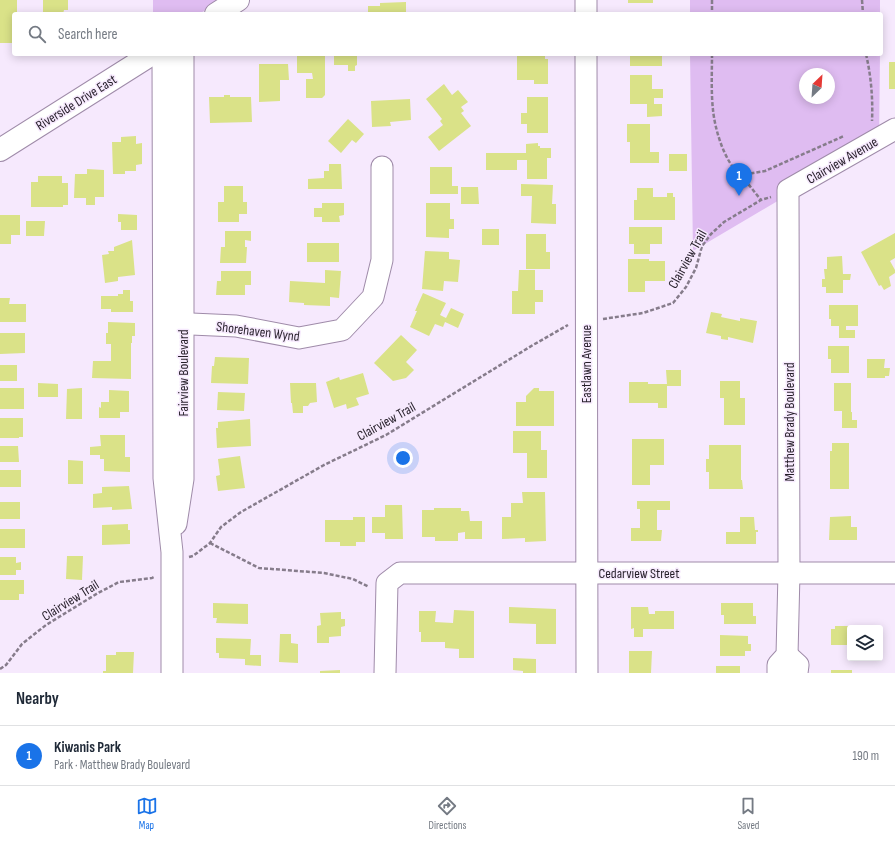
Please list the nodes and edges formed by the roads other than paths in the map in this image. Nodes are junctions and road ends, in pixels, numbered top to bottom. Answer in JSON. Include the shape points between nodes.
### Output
{"nodes":[{"id":1,"x":238,"y":0,"type":"edge"},
{"id":2,"x":586,"y":0,"type":"edge"},
{"id":3,"x":219,"y":12,"type":"edge"},
{"id":4,"x":586,"y":12,"type":"edge"},
{"id":5,"x":149,"y":56,"type":"edge"},
{"id":6,"x":163,"y":56,"type":"edge"},
{"id":7,"x":183,"y":56,"type":"edge"},
{"id":8,"x":586,"y":56,"type":"edge"},
{"id":9,"x":895,"y":129,"type":"edge"},
{"id":10,"x":0,"y":150,"type":"edge"},
{"id":11,"x":382,"y":167,"type":"dead end"},
{"id":12,"x":788,"y":190,"type":"joint"},
{"id":13,"x":173,"y":193,"type":"junction"},
{"id":14,"x":174,"y":323,"type":"junction"},
{"id":15,"x":789,"y":573,"type":"junction"},
{"id":16,"x":895,"y":573,"type":"edge"},
{"id":17,"x":587,"y":574,"type":"junction"},
{"id":18,"x":782,"y":664,"type":"edge"},
{"id":19,"x":172,"y":673,"type":"edge"},
{"id":20,"x":386,"y":673,"type":"edge"},
{"id":21,"x":587,"y":673,"type":"edge"},
{"id":22,"x":798,"y":673,"type":"edge"}],
"edges":[{"from":1,"to":3,"type":"main road"},
{"from":2,"to":4,"type":"street"},
{"from":5,"to":10,"type":"main road","name":"Riverside Drive East"},
{"from":6,"to":13,"type":"street","name":"Fairview Boulevard"},
{"from":7,"to":13,"type":"street","name":"Fairview Boulevard"},
{"from":8,"to":17,"type":"street","name":"Eastlawn Avenue"},
{"from":9,"to":12,"type":"street","name":"Clairview Avenue"},
{"from":11,"to":14,"type":"street","name":"Shorehaven Wynd","via":[[382,260],[373,297],[342,330],[299,338],[236,326]]},
{"from":12,"to":15,"type":"street","name":"Matthew Brady Boulevard"},
{"from":13,"to":14,"type":"street","name":"Fairview Boulevard"},
{"from":14,"to":19,"type":"street","name":"Fairview Boulevard","via":[[164,478],[177,555]]},
{"from":15,"to":16,"type":"street","name":"Cedarview Street"},
{"from":15,"to":17,"type":"street","name":"Cedarview Street"},
{"from":15,"to":18,"type":"street","name":"Matthew Brady Boulevard"},
{"from":17,"to":20,"type":"street","name":"Cedarview Street","via":[[400,573],[379,586]]},
{"from":17,"to":21,"type":"street","name":"Eastlawn Avenue"},
{"from":18,"to":22,"type":"street","name":"Matthew Brady Boulevard","via":[[798,665]]}]}
